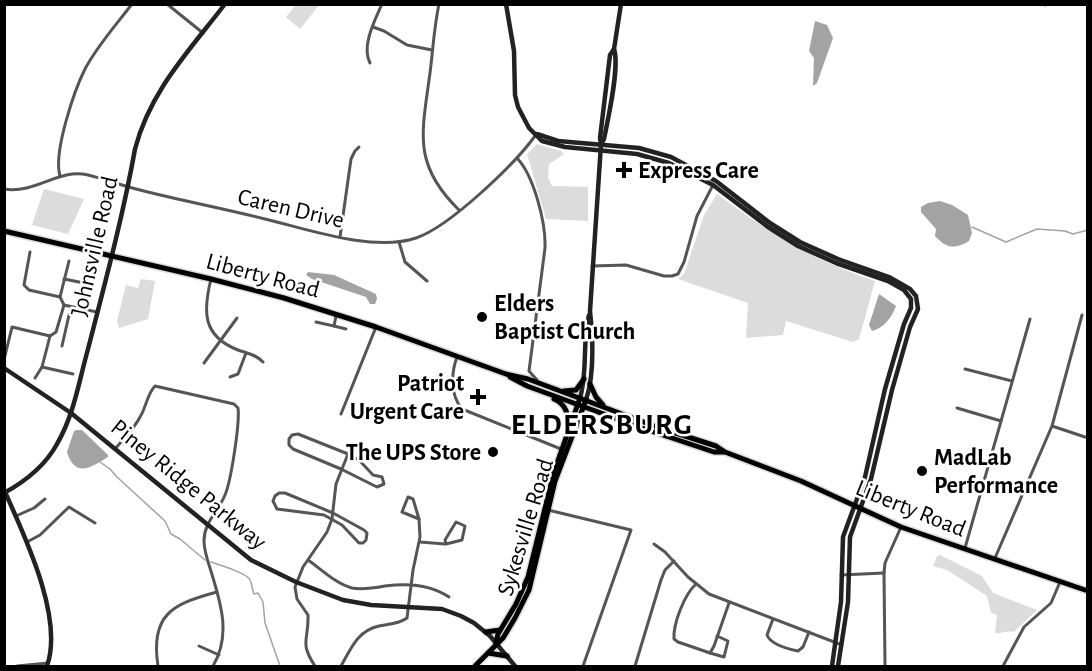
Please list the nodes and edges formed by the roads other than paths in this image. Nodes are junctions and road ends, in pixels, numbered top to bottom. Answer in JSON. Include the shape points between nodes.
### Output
{"nodes":[{"id":1,"x":132,"y":4,"type":"edge"},
{"id":2,"x":167,"y":4,"type":"edge"},
{"id":3,"x":225,"y":4,"type":"edge"},
{"id":4,"x":382,"y":4,"type":"edge"},
{"id":5,"x":439,"y":4,"type":"edge"},
{"id":6,"x":506,"y":4,"type":"edge"},
{"id":7,"x":621,"y":4,"type":"edge"},
{"id":8,"x":373,"y":27,"type":"junction"},
{"id":9,"x":203,"y":33,"type":"junction"},
{"id":10,"x":432,"y":50,"type":"junction"},
{"id":11,"x":370,"y":63,"type":"dead end"},
{"id":12,"x":537,"y":134,"type":"junction"},
{"id":13,"x":568,"y":142,"type":"junction"},
{"id":14,"x":547,"y":143,"type":"junction"},
{"id":15,"x":359,"y":147,"type":"dead end"},
{"id":16,"x":601,"y":147,"type":"junction"},
{"id":17,"x":517,"y":158,"type":"junction"},
{"id":18,"x":60,"y":176,"type":"junction"},
{"id":19,"x":715,"y":183,"type":"junction"},
{"id":20,"x":127,"y":187,"type":"junction"},
{"id":21,"x":4,"y":189,"type":"edge"},
{"id":22,"x":459,"y":210,"type":"junction"},
{"id":23,"x":4,"y":231,"type":"edge"},
{"id":24,"x":339,"y":237,"type":"junction"},
{"id":25,"x":399,"y":242,"type":"junction"},
{"id":26,"x":30,"y":252,"type":"dead end"},
{"id":27,"x":111,"y":256,"type":"junction"},
{"id":28,"x":69,"y":261,"type":"dead end"},
{"id":29,"x":592,"y":267,"type":"junction"},
{"id":30,"x":64,"y":279,"type":"junction"},
{"id":31,"x":211,"y":279,"type":"junction"},
{"id":32,"x":428,"y":280,"type":"dead end"},
{"id":33,"x":94,"y":285,"type":"dead end"},
{"id":34,"x":60,"y":297,"type":"junction"},
{"id":35,"x":64,"y":305,"type":"junction"},
{"id":36,"x":590,"y":311,"type":"junction"},
{"id":37,"x":97,"y":312,"type":"junction"},
{"id":38,"x":337,"y":314,"type":"junction"},
{"id":39,"x":69,"y":315,"type":"dead end"},
{"id":40,"x":1082,"y":315,"type":"dead end"},
{"id":41,"x":237,"y":318,"type":"dead end"},
{"id":42,"x":1030,"y":319,"type":"dead end"},
{"id":43,"x":316,"y":322,"type":"dead end"},
{"id":44,"x":334,"y":326,"type":"junction"},
{"id":45,"x":58,"y":327,"type":"junction"},
{"id":46,"x":376,"y":327,"type":"junction"},
{"id":47,"x":66,"y":329,"type":"junction"},
{"id":48,"x":346,"y":329,"type":"dead end"},
{"id":49,"x":50,"y":336,"type":"junction"},
{"id":50,"x":221,"y":340,"type":"junction"},
{"id":51,"x":62,"y":346,"type":"dead end"},
{"id":52,"x":246,"y":353,"type":"junction"},
{"id":53,"x":457,"y":357,"type":"junction"},
{"id":54,"x":4,"y":360,"type":"edge"},
{"id":55,"x":204,"y":363,"type":"dead end"},
{"id":56,"x":263,"y":363,"type":"dead end"},
{"id":57,"x":4,"y":368,"type":"edge"},
{"id":58,"x":42,"y":368,"type":"junction"},
{"id":59,"x":964,"y":369,"type":"dead end"},
{"id":60,"x":529,"y":371,"type":"junction"},
{"id":61,"x":73,"y":374,"type":"dead end"},
{"id":62,"x":506,"y":374,"type":"junction"},
{"id":63,"x":518,"y":376,"type":"junction"},
{"id":64,"x":230,"y":377,"type":"dead end"},
{"id":65,"x":34,"y":378,"type":"dead end"},
{"id":66,"x":584,"y":379,"type":"junction"},
{"id":67,"x":1013,"y":381,"type":"junction"},
{"id":68,"x":542,"y":384,"type":"junction"},
{"id":69,"x":590,"y":384,"type":"junction"},
{"id":70,"x":540,"y":391,"type":"junction"},
{"id":71,"x":560,"y":391,"type":"junction"},
{"id":72,"x":580,"y":398,"type":"junction"},
{"id":73,"x":586,"y":400,"type":"junction"},
{"id":74,"x":581,"y":406,"type":"junction"},
{"id":75,"x":606,"y":408,"type":"junction"},
{"id":76,"x":957,"y":408,"type":"dead end"},
{"id":77,"x":71,"y":413,"type":"junction"},
{"id":78,"x":341,"y":414,"type":"dead end"},
{"id":79,"x":1002,"y":421,"type":"junction"},
{"id":80,"x":1052,"y":426,"type":"junction"},
{"id":81,"x":569,"y":428,"type":"junction"},
{"id":82,"x":1088,"y":438,"type":"edge"},
{"id":83,"x":115,"y":449,"type":"junction"},
{"id":84,"x":561,"y":449,"type":"junction"},
{"id":85,"x":725,"y":452,"type":"junction"},
{"id":86,"x":348,"y":454,"type":"junction"},
{"id":87,"x":341,"y":468,"type":"junction"},
{"id":88,"x":5,"y":492,"type":"edge"},
{"id":89,"x":45,"y":499,"type":"dead end"},
{"id":90,"x":856,"y":508,"type":"junction"},
{"id":91,"x":548,"y":510,"type":"junction"},
{"id":92,"x":333,"y":513,"type":"junction"},
{"id":93,"x":16,"y":516,"type":"junction"},
{"id":94,"x":332,"y":519,"type":"junction"},
{"id":95,"x":418,"y":519,"type":"junction"},
{"id":96,"x":95,"y":523,"type":"dead end"},
{"id":97,"x":207,"y":525,"type":"junction"},
{"id":98,"x":902,"y":527,"type":"junction"},
{"id":99,"x":27,"y":542,"type":"junction"},
{"id":100,"x":420,"y":542,"type":"junction"},
{"id":101,"x":446,"y":544,"type":"junction"},
{"id":102,"x":654,"y":544,"type":"dead end"},
{"id":103,"x":965,"y":549,"type":"junction"},
{"id":104,"x":994,"y":559,"type":"junction"},
{"id":105,"x":308,"y":560,"type":"junction"},
{"id":106,"x":674,"y":561,"type":"junction"},
{"id":107,"x":884,"y":573,"type":"junction"},
{"id":108,"x":848,"y":574,"type":"junction"},
{"id":109,"x":841,"y":575,"type":"junction"},
{"id":110,"x":296,"y":582,"type":"junction"},
{"id":111,"x":1060,"y":582,"type":"junction"},
{"id":112,"x":696,"y":584,"type":"junction"},
{"id":113,"x":410,"y":585,"type":"junction"},
{"id":114,"x":1088,"y":591,"type":"edge"},
{"id":115,"x":217,"y":592,"type":"junction"},
{"id":116,"x":449,"y":597,"type":"dead end"},
{"id":117,"x":729,"y":603,"type":"junction"},
{"id":118,"x":408,"y":607,"type":"junction"},
{"id":119,"x":773,"y":619,"type":"junction"},
{"id":120,"x":500,"y":630,"type":"junction"},
{"id":121,"x":486,"y":632,"type":"junction"},
{"id":122,"x":808,"y":632,"type":"junction"},
{"id":123,"x":717,"y":636,"type":"junction"},
{"id":124,"x":836,"y":642,"type":"junction"},
{"id":125,"x":496,"y":643,"type":"junction"},
{"id":126,"x":842,"y":645,"type":"junction"},
{"id":127,"x":200,"y":646,"type":"dead end"},
{"id":128,"x":488,"y":653,"type":"junction"},
{"id":129,"x":710,"y":653,"type":"junction"},
{"id":130,"x":219,"y":655,"type":"junction"},
{"id":131,"x":507,"y":656,"type":"junction"},
{"id":132,"x":48,"y":665,"type":"edge"},
{"id":133,"x":16,"y":666,"type":"edge"},
{"id":134,"x":158,"y":666,"type":"edge"},
{"id":135,"x":213,"y":666,"type":"edge"},
{"id":136,"x":315,"y":666,"type":"edge"},
{"id":137,"x":341,"y":666,"type":"edge"},
{"id":138,"x":475,"y":666,"type":"edge"},
{"id":139,"x":515,"y":666,"type":"edge"},
{"id":140,"x":583,"y":666,"type":"edge"},
{"id":141,"x":635,"y":666,"type":"edge"},
{"id":142,"x":832,"y":666,"type":"edge"},
{"id":143,"x":838,"y":666,"type":"edge"},
{"id":144,"x":885,"y":666,"type":"edge"},
{"id":145,"x":1003,"y":666,"type":"edge"}],
"edges":[{"from":1,"to":18,"type":"street","via":[[85,68],[60,150]]},
{"from":2,"to":9,"type":"street"},
{"from":3,"to":9,"type":"street","name":"Johnsville Road"},
{"from":4,"to":8,"type":"street"},
{"from":5,"to":10,"type":"street"},
{"from":6,"to":12,"type":"street","via":[[514,51],[516,101],[524,121]]},
{"from":7,"to":16,"type":"street","name":"Sykesville Road","via":[[610,55]]},
{"from":8,"to":10,"type":"street","via":[[407,45]]},
{"from":8,"to":11,"type":"street"},
{"from":9,"to":20,"type":"street","name":"Johnsville Road","via":[[149,108]]},
{"from":10,"to":22,"type":"street","via":[[423,147],[436,183]]},
{"from":12,"to":13,"type":"street"},
{"from":12,"to":14,"type":"street"},
{"from":12,"to":17,"type":"street","name":"Caren Drive"},
{"from":13,"to":14,"type":"street"},
{"from":13,"to":16,"type":"street"},
{"from":14,"to":16,"type":"street"},
{"from":15,"to":24,"type":"street","via":[[351,159]]},
{"from":16,"to":19,"type":"street","via":[[657,159]]},
{"from":16,"to":29,"type":"street","name":"Sykesville Road"},
{"from":17,"to":22,"type":"street","name":"Caren Drive"},
{"from":17,"to":60,"type":"street","via":[[531,182],[545,235]]},
{"from":18,"to":20,"type":"street","name":"Caren Drive","via":[[85,174]]},
{"from":18,"to":21,"type":"street","name":"Caren Drive","via":[[31,189]]},
{"from":19,"to":29,"type":"street","via":[[695,221],[678,274],[664,276],[626,265]]},
{"from":19,"to":90,"type":"street","via":[[800,242],[879,273],[908,293],[912,305],[885,389]]},
{"from":20,"to":24,"type":"street","name":"Caren Drive"},
{"from":20,"to":27,"type":"street","name":"Johnsville Road"},
{"from":22,"to":25,"type":"street","name":"Caren Drive","via":[[434,230]]},
{"from":23,"to":27,"type":"main road","name":"Liberty Road"},
{"from":24,"to":25,"type":"street","name":"Caren Drive"},
{"from":25,"to":32,"type":"street","via":[[405,262]]},
{"from":26,"to":34,"type":"street","via":[[24,285],[29,290]]},
{"from":27,"to":31,"type":"main road","name":"Liberty Road"},
{"from":27,"to":37,"type":"street","name":"Johnsville Road"},
{"from":28,"to":30,"type":"street"},
{"from":29,"to":36,"type":"street","name":"Sykesville Road"},
{"from":30,"to":33,"type":"street"},
{"from":30,"to":34,"type":"street"},
{"from":31,"to":38,"type":"main road","name":"Liberty Road"},
{"from":31,"to":50,"type":"street","via":[[206,315]]},
{"from":34,"to":35,"type":"street"},
{"from":35,"to":37,"type":"street"},
{"from":35,"to":45,"type":"street"},
{"from":36,"to":66,"type":"street","name":"Sykesville Road"},
{"from":36,"to":69,"type":"street","name":"Sykesville Road"},
{"from":37,"to":77,"type":"street","name":"Johnsville Road"},
{"from":38,"to":44,"type":"street"},
{"from":38,"to":46,"type":"main road","name":"Liberty Road"},
{"from":39,"to":47,"type":"street"},
{"from":40,"to":80,"type":"street"},
{"from":41,"to":50,"type":"street"},
{"from":42,"to":67,"type":"street"},
{"from":43,"to":44,"type":"street"},
{"from":44,"to":48,"type":"street"},
{"from":45,"to":47,"type":"street"},
{"from":45,"to":49,"type":"street"},
{"from":46,"to":53,"type":"main road","name":"Liberty Road"},
{"from":46,"to":78,"type":"street"},
{"from":47,"to":51,"type":"street"},
{"from":49,"to":54,"type":"street","via":[[12,327]]},
{"from":49,"to":58,"type":"street"},
{"from":50,"to":52,"type":"street"},
{"from":50,"to":55,"type":"street"},
{"from":52,"to":56,"type":"street"},
{"from":52,"to":64,"type":"street","via":[[238,374]]},
{"from":53,"to":62,"type":"main road","name":"Liberty Road"},
{"from":53,"to":84,"type":"street","via":[[452,375],[462,410]]},
{"from":57,"to":77,"type":"street","name":"Piney Ridge Parkway"},
{"from":58,"to":61,"type":"street"},
{"from":58,"to":65,"type":"street"},
{"from":59,"to":67,"type":"street"},
{"from":60,"to":63,"type":"street"},
{"from":60,"to":68,"type":"street"},
{"from":62,"to":63,"type":"main road","name":"Liberty Road"},
{"from":62,"to":70,"type":"main road","name":"Liberty Road"},
{"from":63,"to":68,"type":"main road","name":"Liberty Road"},
{"from":66,"to":71,"type":"main road","via":[[576,390]]},
{"from":66,"to":72,"type":"street","name":"Sykesville Road"},
{"from":67,"to":79,"type":"street"},
{"from":68,"to":71,"type":"main road","name":"Liberty Road"},
{"from":69,"to":73,"type":"street","name":"Sykesville Road"},
{"from":69,"to":75,"type":"main road"},
{"from":70,"to":74,"type":"main road","name":"Liberty Road"},
{"from":70,"to":81,"type":"main road","via":[[564,407]]},
{"from":71,"to":72,"type":"main road","name":"Liberty Road"},
{"from":72,"to":73,"type":"main road","name":"Liberty Road"},
{"from":72,"to":74,"type":"main road","name":"Sykesville Road"},
{"from":73,"to":74,"type":"main road","name":"Sykesville Road"},
{"from":73,"to":75,"type":"main road","name":"Liberty Road"},
{"from":74,"to":81,"type":"main road","name":"Sykesville Road"},
{"from":74,"to":85,"type":"main road","name":"Liberty Road","via":[[714,452]]},
{"from":74,"to":91,"type":"main road","name":"Sykesville Road"},
{"from":75,"to":85,"type":"main road","name":"Liberty Road"},
{"from":76,"to":79,"type":"street"},
{"from":77,"to":83,"type":"street","name":"Piney Ridge Parkway"},
{"from":77,"to":88,"type":"street","name":"Johnsville Road","via":[[45,462],[33,475]]},
{"from":79,"to":103,"type":"street"},
{"from":80,"to":82,"type":"street"},
{"from":80,"to":104,"type":"street"},
{"from":81,"to":84,"type":"main road","name":"Sykesville Road"},
{"from":83,"to":97,"type":"street","name":"Piney Ridge Parkway"},
{"from":83,"to":97,"type":"street","via":[[138,421],[155,386],[234,404],[239,412],[229,482]]},
{"from":84,"to":120,"type":"main road","name":"Sykesville Road","via":[[528,577]]},
{"from":85,"to":90,"type":"main road","name":"Liberty Road","via":[[801,481]]},
{"from":86,"to":87,"type":"street"},
{"from":86,"to":87,"type":"street","via":[[373,475],[382,477],[384,484],[377,487]]},
{"from":86,"to":87,"type":"street","via":[[298,434],[289,438],[293,449]]},
{"from":87,"to":92,"type":"street"},
{"from":88,"to":93,"type":"street"},
{"from":89,"to":93,"type":"street"},
{"from":90,"to":98,"type":"main road","name":"Liberty Road"},
{"from":90,"to":108,"type":"street","via":[[848,545]]},
{"from":90,"to":109,"type":"street","via":[[843,537]]},
{"from":91,"to":125,"type":"main road","name":"Sykesville Road","via":[[529,590],[509,629]]},
{"from":91,"to":140,"type":"street","via":[[631,530]]},
{"from":92,"to":94,"type":"street"},
{"from":92,"to":94,"type":"street","via":[[366,531],[366,540],[358,543]]},
{"from":92,"to":94,"type":"street","via":[[285,493],[273,498],[278,509]]},
{"from":93,"to":99,"type":"street"},
{"from":94,"to":105,"type":"street","via":[[324,539]]},
{"from":95,"to":95,"type":"street","via":[[413,499],[408,497],[402,512]]},
{"from":95,"to":100,"type":"street"},
{"from":96,"to":99,"type":"street","via":[[69,507]]},
{"from":97,"to":110,"type":"street","name":"Piney Ridge Parkway","via":[[251,560]]},
{"from":97,"to":115,"type":"street","via":[[204,548]]},
{"from":98,"to":103,"type":"main road","name":"Liberty Road"},
{"from":98,"to":107,"type":"street"},
{"from":99,"to":132,"type":"street","via":[[49,621]]},
{"from":100,"to":101,"type":"street"},
{"from":100,"to":113,"type":"street"},
{"from":101,"to":101,"type":"street","via":[[454,523],[465,526],[462,540]]},
{"from":102,"to":106,"type":"street"},
{"from":103,"to":104,"type":"main road","name":"Liberty Road"},
{"from":104,"to":111,"type":"main road","name":"Liberty Road"},
{"from":105,"to":110,"type":"street"},
{"from":105,"to":113,"type":"street","via":[[350,588]]},
{"from":106,"to":112,"type":"street"},
{"from":106,"to":141,"type":"street","via":[[662,578]]},
{"from":107,"to":108,"type":"street"},
{"from":107,"to":144,"type":"street"},
{"from":108,"to":109,"type":"street"},
{"from":108,"to":126,"type":"street"},
{"from":109,"to":124,"type":"street"},
{"from":110,"to":118,"type":"street","name":"Piney Ridge Parkway","via":[[354,603]]},
{"from":110,"to":136,"type":"street","via":[[295,594],[308,615],[304,644]]},
{"from":111,"to":114,"type":"main road","name":"Liberty Road"},
{"from":111,"to":145,"type":"street","via":[[1052,603],[1024,627]]},
{"from":112,"to":117,"type":"street"},
{"from":112,"to":129,"type":"street","via":[[686,596],[674,636],[678,642]]},
{"from":113,"to":116,"type":"street","via":[[431,588]]},
{"from":113,"to":118,"type":"street"},
{"from":115,"to":130,"type":"street","via":[[224,627]]},
{"from":115,"to":134,"type":"street","via":[[182,603],[165,617],[156,640]]},
{"from":117,"to":119,"type":"street"},
{"from":117,"to":123,"type":"street"},
{"from":118,"to":121,"type":"street","name":"Piney Ridge Parkway","via":[[454,613]]},
{"from":118,"to":137,"type":"street","via":[[404,620],[361,635]]},
{"from":119,"to":122,"type":"street"},
{"from":119,"to":122,"type":"street","via":[[767,635],[774,643],[798,651]]},
{"from":120,"to":121,"type":"main road"},
{"from":120,"to":125,"type":"main road","name":"Sykesville Road"},
{"from":121,"to":125,"type":"street","name":"Piney Ridge Parkway"},
{"from":122,"to":124,"type":"street"},
{"from":123,"to":129,"type":"street"},
{"from":123,"to":129,"type":"street","via":[[728,641],[724,657]]},
{"from":124,"to":126,"type":"street"},
{"from":124,"to":142,"type":"street"},
{"from":125,"to":128,"type":"main road","name":"Sykesville Road"},
{"from":125,"to":131,"type":"street","name":"Piney Ridge Parkway"},
{"from":126,"to":143,"type":"street"},
{"from":127,"to":130,"type":"street"},
{"from":128,"to":131,"type":"main road"},
{"from":128,"to":138,"type":"main road","name":"Sykesville Road"},
{"from":130,"to":135,"type":"street"},
{"from":131,"to":139,"type":"street","name":"Piney Ridge Parkway"},
{"from":132,"to":133,"type":"street"}]}
